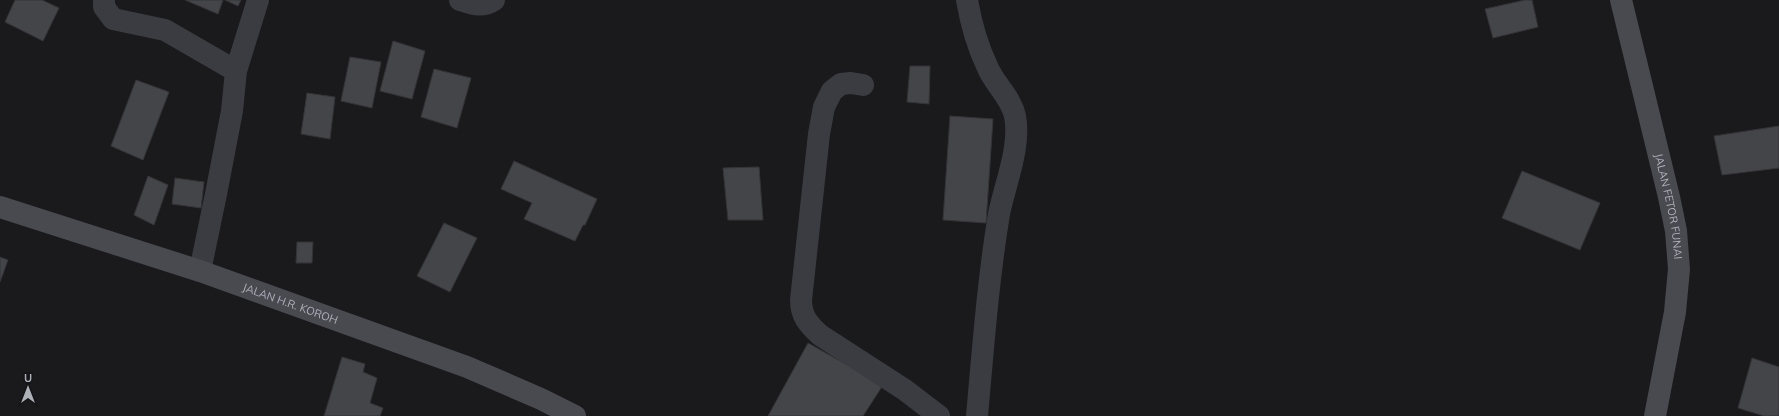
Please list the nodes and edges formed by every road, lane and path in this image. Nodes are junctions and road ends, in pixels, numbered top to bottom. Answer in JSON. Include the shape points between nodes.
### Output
{"nodes":[{"id":1,"x":104,"y":0,"type":"edge"},
{"id":2,"x":258,"y":0,"type":"edge"},
{"id":3,"x":460,"y":0,"type":"edge"},
{"id":4,"x":494,"y":0,"type":"edge"},
{"id":5,"x":966,"y":0,"type":"edge"},
{"id":6,"x":1621,"y":0,"type":"edge"},
{"id":7,"x":236,"y":71,"type":"junction"},
{"id":8,"x":863,"y":85,"type":"dead end"},
{"id":9,"x":0,"y":207,"type":"edge"},
{"id":10,"x":200,"y":271,"type":"junction"},
{"id":11,"x":575,"y":416,"type":"edge"},
{"id":12,"x":939,"y":416,"type":"edge"},
{"id":13,"x":977,"y":416,"type":"edge"},
{"id":14,"x":1655,"y":416,"type":"edge"}],
"edges":[{"from":1,"to":7,"type":"street","via":[[104,7],[113,19],[165,30]]},
{"from":2,"to":7,"type":"street"},
{"from":3,"to":4,"type":"street","via":[[479,6]]},
{"from":5,"to":13,"type":"street","via":[[973,30],[987,68],[1005,94],[1015,116],[1016,140],[999,215]]},
{"from":6,"to":14,"type":"main road","name":"JALAN FETOR FUNAI","via":[[1676,231],[1679,269],[1675,312]]},
{"from":7,"to":10,"type":"street","via":[[232,111]]},
{"from":8,"to":12,"type":"street","via":[[840,84],[832,91],[824,107],[801,300],[803,315],[820,335],[905,390]]},
{"from":9,"to":10,"type":"main road","name":"JALAN H.R. KOROH"},
{"from":10,"to":11,"type":"main road","name":"JALAN H.R. KOROH","via":[[467,367]]}]}
